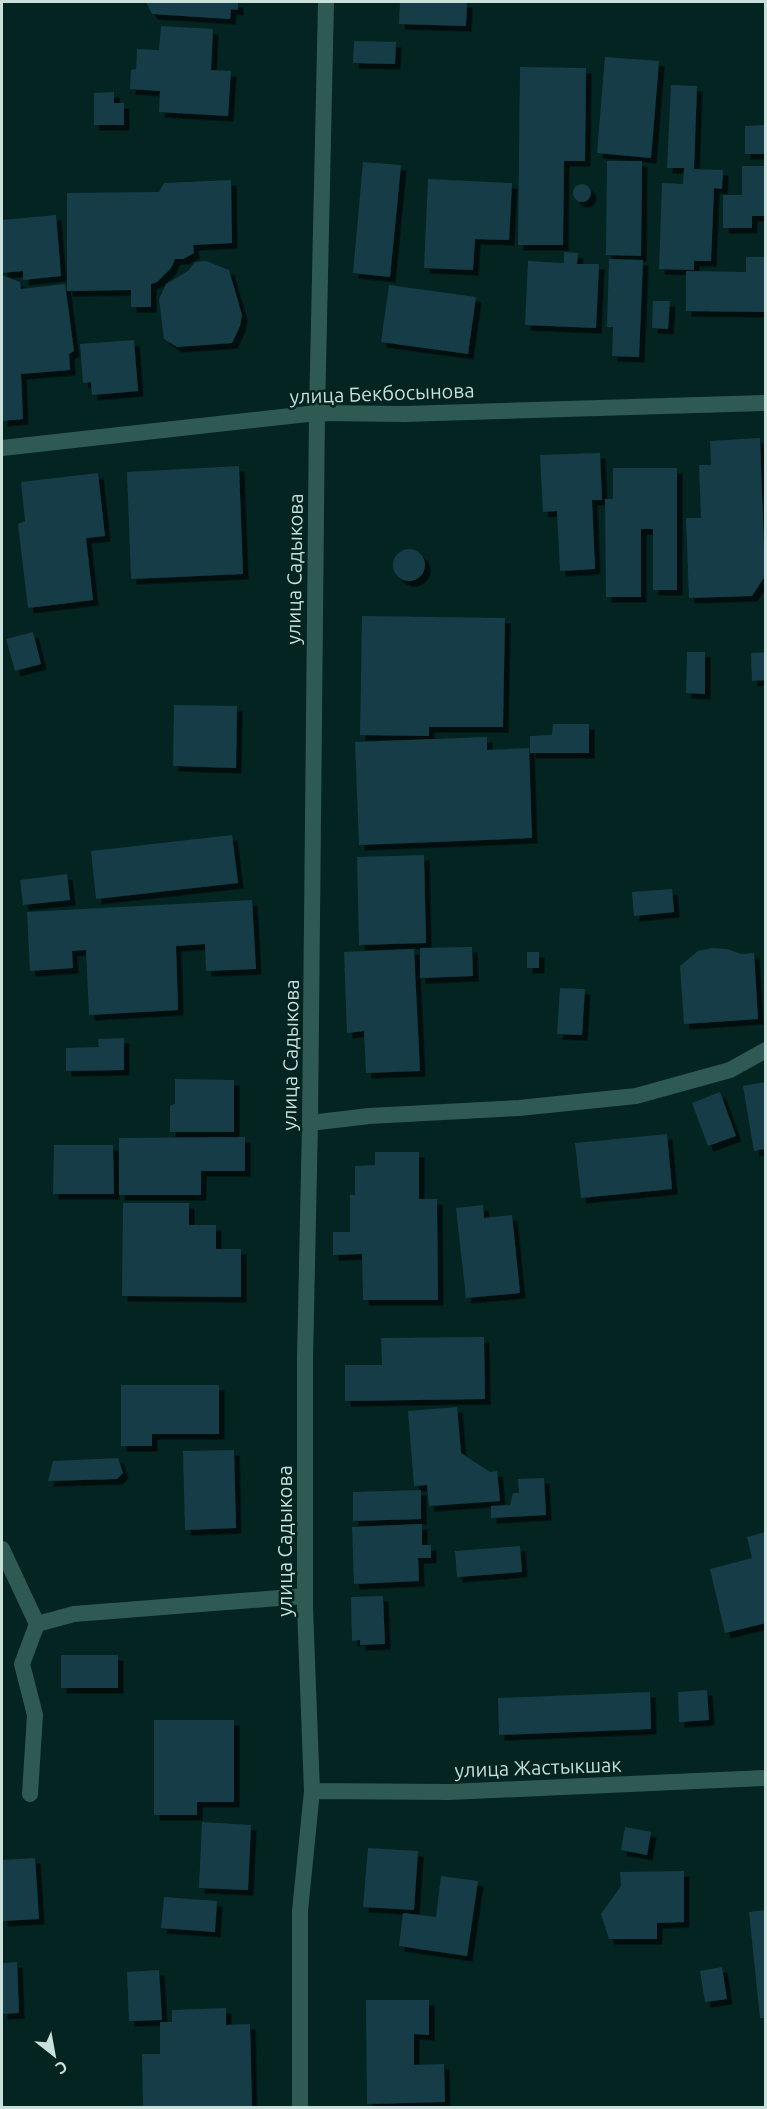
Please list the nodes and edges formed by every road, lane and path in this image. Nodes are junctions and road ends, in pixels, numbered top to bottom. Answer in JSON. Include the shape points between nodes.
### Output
{"nodes":[{"id":1,"x":326,"y":2,"type":"edge"},
{"id":2,"x":765,"y":403,"type":"edge"},
{"id":3,"x":317,"y":413,"type":"junction"},
{"id":4,"x":2,"y":448,"type":"edge"},
{"id":5,"x":765,"y":1050,"type":"edge"},
{"id":6,"x":310,"y":1123,"type":"junction"},
{"id":7,"x":2,"y":1549,"type":"edge"},
{"id":8,"x":305,"y":1596,"type":"junction"},
{"id":9,"x":37,"y":1624,"type":"junction"},
{"id":10,"x":765,"y":1778,"type":"edge"},
{"id":11,"x":312,"y":1791,"type":"junction"},
{"id":12,"x":30,"y":1794,"type":"dead end"},
{"id":13,"x":300,"y":2108,"type":"edge"}],
"edges":[{"from":1,"to":3,"type":"street","name":"улица Садыкова"},
{"from":2,"to":3,"type":"street","name":"улица Бекбосынова"},
{"from":3,"to":4,"type":"street","name":"улица Бекбосынова"},
{"from":3,"to":6,"type":"street","name":"улица Садыкова"},
{"from":5,"to":6,"type":"street","via":[[730,1070],[636,1096]]},
{"from":6,"to":8,"type":"street","name":"улица Садыкова"},
{"from":7,"to":9,"type":"street"},
{"from":8,"to":9,"type":"street","via":[[74,1614]]},
{"from":8,"to":11,"type":"street","name":"улица Садыкова"},
{"from":9,"to":12,"type":"street","via":[[21,1664],[35,1715]]},
{"from":10,"to":11,"type":"street","name":"улица Жастыкшак","via":[[449,1792]]},
{"from":11,"to":13,"type":"street","name":"улица Садыкова","via":[[300,1911]]}]}
